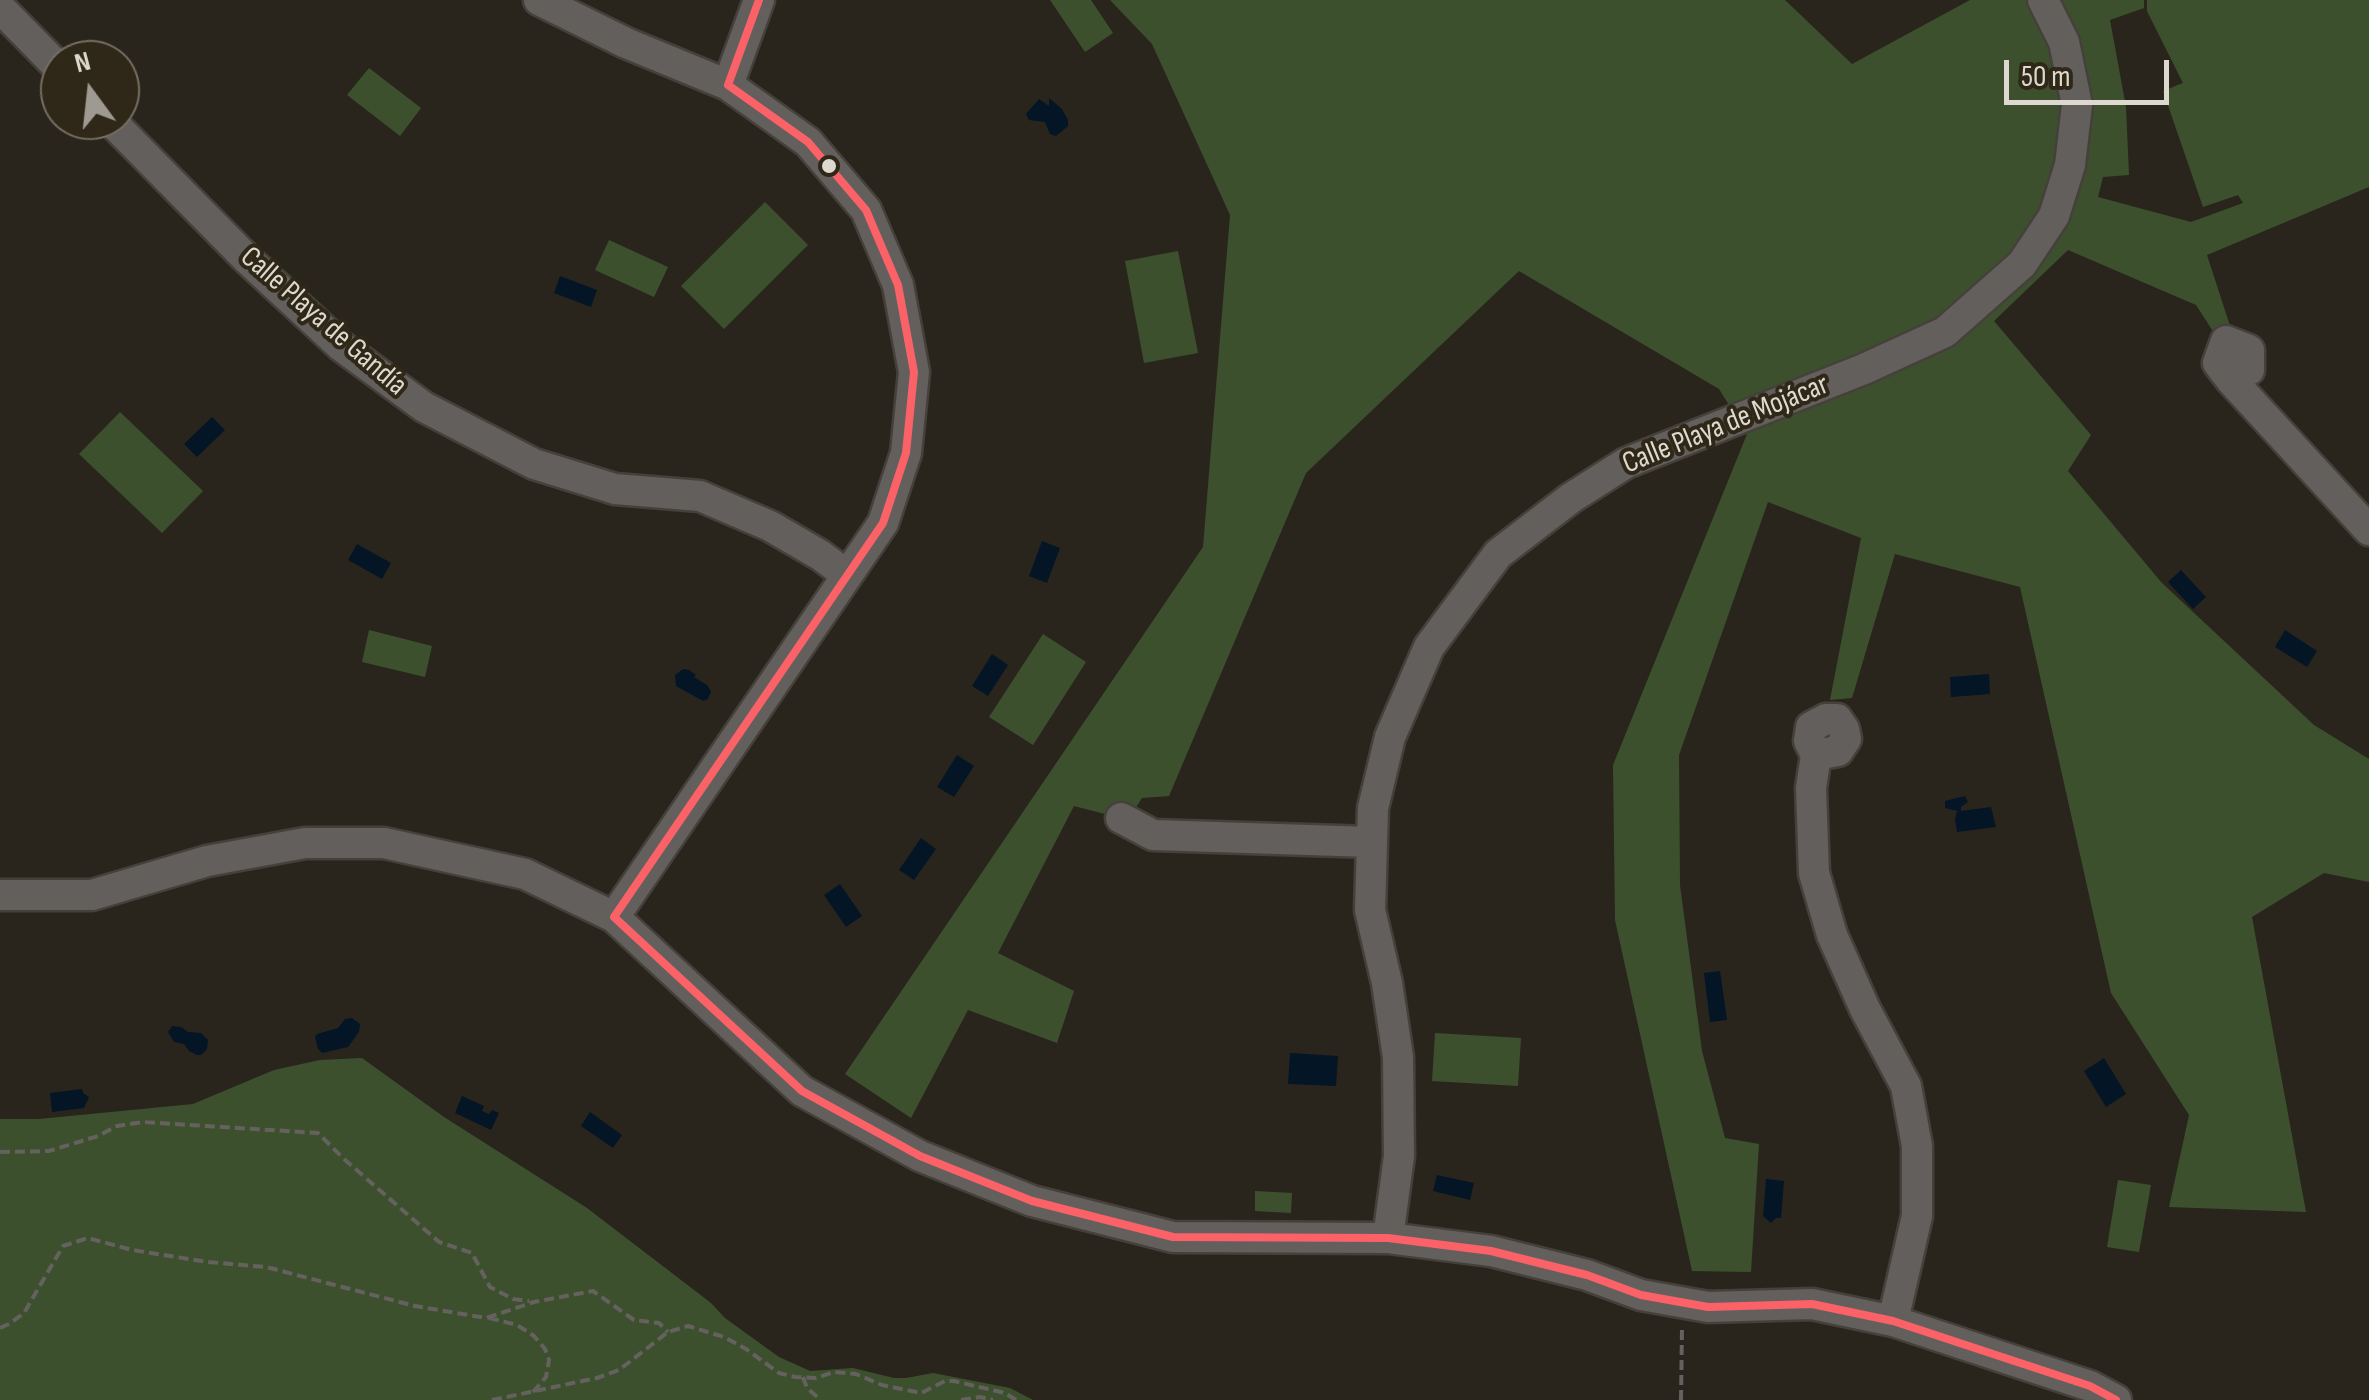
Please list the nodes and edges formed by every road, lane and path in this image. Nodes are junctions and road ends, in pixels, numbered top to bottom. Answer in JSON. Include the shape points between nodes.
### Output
{"nodes":[{"id":1,"x":539,"y":0,"type":"edge"},
{"id":2,"x":760,"y":0,"type":"edge"},
{"id":3,"x":2042,"y":0,"type":"edge"},
{"id":4,"x":5,"y":13,"type":"dead end"},
{"id":5,"x":40,"y":49,"type":"edge"},
{"id":6,"x":728,"y":85,"type":"junction"},
{"id":7,"x":130,"y":140,"type":"edge"},
{"id":8,"x":2230,"y":380,"type":"dead end"},
{"id":9,"x":2369,"y":530,"type":"edge"},
{"id":10,"x":847,"y":575,"type":"junction"},
{"id":11,"x":1816,"y":755,"type":"dead end"},
{"id":12,"x":1121,"y":818,"type":"dead end"},
{"id":13,"x":1371,"y":842,"type":"junction"},
{"id":14,"x":0,"y":895,"type":"edge"},
{"id":15,"x":614,"y":917,"type":"junction"},
{"id":16,"x":0,"y":1152,"type":"edge"},
{"id":17,"x":1388,"y":1238,"type":"junction"},
{"id":18,"x":534,"y":1302,"type":"junction"},
{"id":19,"x":1684,"y":1302,"type":"junction"},
{"id":20,"x":486,"y":1318,"type":"junction"},
{"id":21,"x":1893,"y":1321,"type":"junction"},
{"id":22,"x":0,"y":1328,"type":"edge"},
{"id":23,"x":668,"y":1332,"type":"junction"},
{"id":24,"x":802,"y":1376,"type":"junction"},
{"id":25,"x":532,"y":1392,"type":"junction"},
{"id":26,"x":492,"y":1400,"type":"edge"},
{"id":27,"x":821,"y":1400,"type":"edge"},
{"id":28,"x":961,"y":1400,"type":"edge"},
{"id":29,"x":993,"y":1400,"type":"edge"},
{"id":30,"x":1016,"y":1400,"type":"edge"},
{"id":31,"x":1681,"y":1400,"type":"edge"},
{"id":32,"x":2116,"y":1400,"type":"edge"}],
"edges":[{"from":1,"to":6,"type":"street"},
{"from":2,"to":6,"type":"street"},
{"from":3,"to":13,"type":"street","name":"Calle Playa de Mojácar","via":[[2064,42],[2077,105],[2070,165],[2054,216],[2022,264],[1946,332],[1626,463],[1498,554],[1429,647],[1390,738]]},
{"from":4,"to":5,"type":"street"},
{"from":6,"to":10,"type":"street","via":[[808,142],[866,210],[898,285],[914,372],[906,453],[883,523]]},
{"from":7,"to":10,"type":"street","name":"Calle Playa de Gandía","via":[[328,334],[424,407],[534,464],[614,490],[700,496],[770,526]]},
{"from":8,"to":9,"type":"street"},
{"from":10,"to":15,"type":"street"},
{"from":11,"to":21,"type":"street","via":[[1814,873],[1832,935],[1906,1086],[1917,1146],[1917,1216]]},
{"from":12,"to":13,"type":"street","via":[[1152,835]]},
{"from":13,"to":17,"type":"street","name":"Calle Playa de Mojácar","via":[[1370,910],[1398,1057],[1399,1156]]},
{"from":14,"to":15,"type":"street","via":[[92,895],[207,861],[305,842],[384,843],[525,874]]},
{"from":15,"to":17,"type":"street","via":[[802,1091],[920,1156],[1032,1201],[1173,1238]]},
{"from":16,"to":18,"type":"path","via":[[49,1151],[142,1122],[318,1133],[440,1242],[472,1253],[490,1288]]},
{"from":17,"to":19,"type":"street","via":[[1491,1251]]},
{"from":18,"to":20,"type":"path"},
{"from":18,"to":23,"type":"path","via":[[593,1291],[634,1320],[658,1323]]},
{"from":19,"to":21,"type":"street","via":[[1812,1304]]},
{"from":19,"to":31,"type":"path"},
{"from":20,"to":22,"type":"path","via":[[266,1267],[88,1238],[63,1246],[24,1313]]},
{"from":20,"to":25,"type":"path","via":[[517,1325],[545,1350],[546,1377]]},
{"from":21,"to":32,"type":"street"},
{"from":23,"to":24,"type":"path","via":[[688,1326],[724,1337],[780,1373]]},
{"from":23,"to":25,"type":"path","via":[[619,1370]]},
{"from":24,"to":27,"type":"path"},
{"from":24,"to":30,"type":"path","via":[[856,1374],[908,1392],[945,1381]]},
{"from":25,"to":26,"type":"path"},
{"from":28,"to":29,"type":"path"}]}
